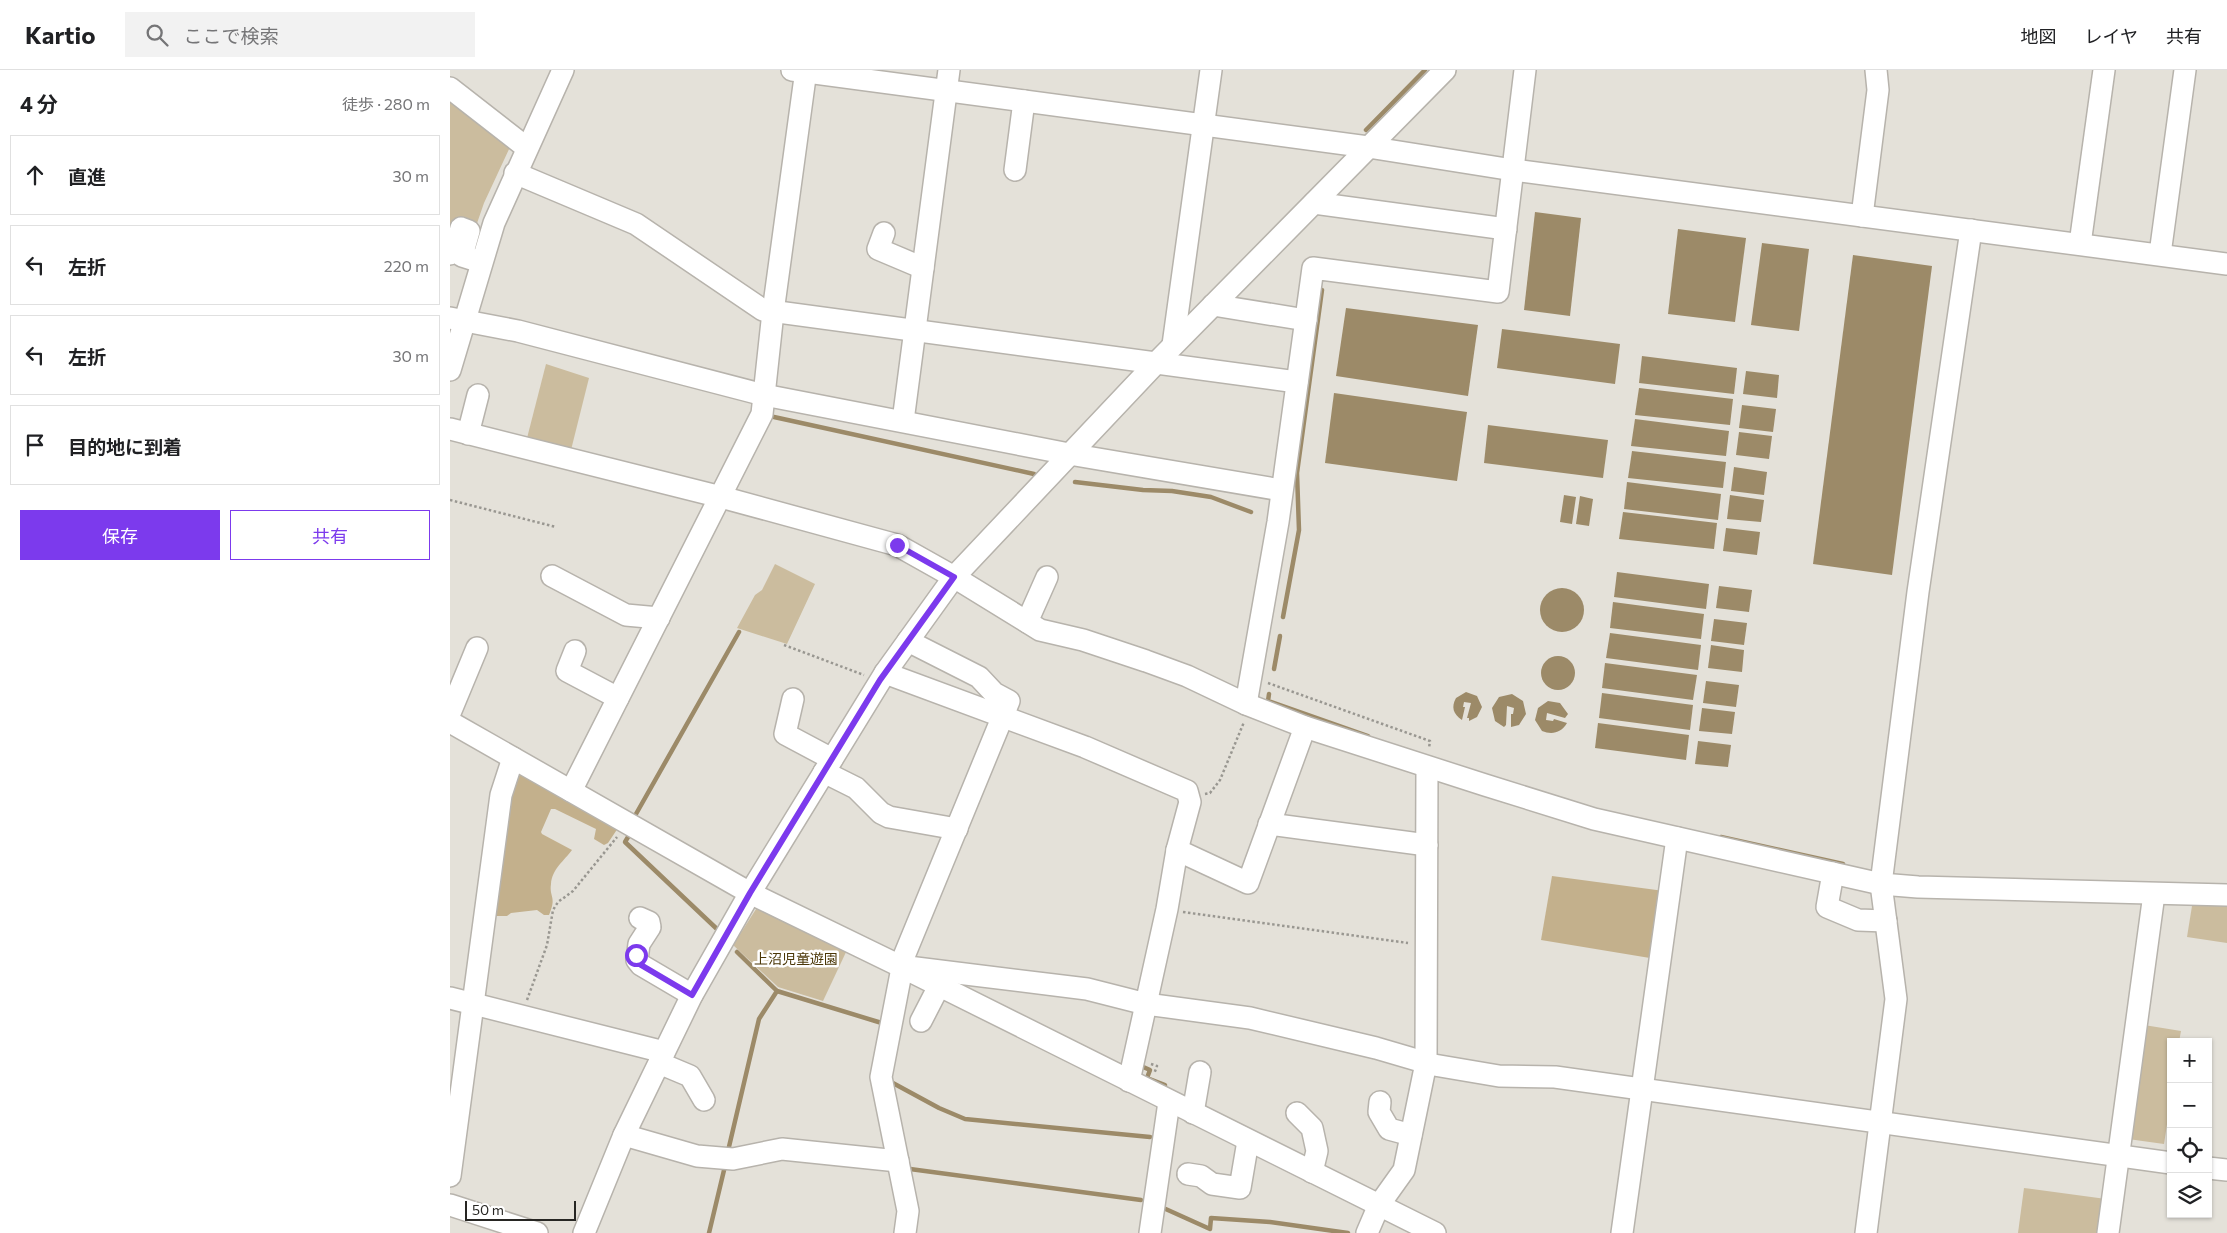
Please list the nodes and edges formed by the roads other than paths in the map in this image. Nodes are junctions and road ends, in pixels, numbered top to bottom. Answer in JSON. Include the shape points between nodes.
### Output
{"nodes":[{"id":1,"x":563,"y":70,"type":"edge"},
{"id":2,"x":1211,"y":70,"type":"edge"},
{"id":3,"x":1445,"y":70,"type":"edge"},
{"id":4,"x":1525,"y":70,"type":"edge"},
{"id":5,"x":1876,"y":70,"type":"edge"},
{"id":6,"x":2104,"y":70,"type":"edge"},
{"id":7,"x":2185,"y":70,"type":"edge"},
{"id":8,"x":801,"y":71,"type":"edge"},
{"id":9,"x":948,"y":80,"type":"edge"},
{"id":10,"x":450,"y":88,"type":"edge"},
{"id":11,"x":1024,"y":101,"type":"junction"},
{"id":12,"x":1204,"y":125,"type":"junction"},
{"id":13,"x":1368,"y":147,"type":"junction"},
{"id":14,"x":527,"y":148,"type":"junction"},
{"id":15,"x":1015,"y":170,"type":"dead end"},
{"id":16,"x":1513,"y":170,"type":"junction"},
{"id":17,"x":515,"y":173,"type":"junction"},
{"id":18,"x":1314,"y":203,"type":"junction"},
{"id":19,"x":1862,"y":216,"type":"junction"},
{"id":20,"x":1506,"y":229,"type":"junction"},
{"id":21,"x":1971,"y":230,"type":"junction"},
{"id":22,"x":884,"y":234,"type":"dead end"},
{"id":23,"x":2080,"y":244,"type":"junction"},
{"id":24,"x":450,"y":254,"type":"edge"},
{"id":25,"x":2160,"y":254,"type":"junction"},
{"id":26,"x":481,"y":262,"type":"junction"},
{"id":27,"x":2227,"y":264,"type":"edge"},
{"id":28,"x":923,"y":268,"type":"junction"},
{"id":29,"x":1213,"y":305,"type":"junction"},
{"id":30,"x":774,"y":312,"type":"junction"},
{"id":31,"x":457,"y":318,"type":"edge"},
{"id":32,"x":1306,"y":320,"type":"junction"},
{"id":33,"x":915,"y":330,"type":"junction"},
{"id":34,"x":1173,"y":345,"type":"junction"},
{"id":35,"x":1157,"y":362,"type":"junction"},
{"id":36,"x":450,"y":370,"type":"edge"},
{"id":37,"x":1297,"y":382,"type":"junction"},
{"id":38,"x":478,"y":395,"type":"dead end"},
{"id":39,"x":764,"y":395,"type":"junction"},
{"id":40,"x":903,"y":421,"type":"junction"},
{"id":41,"x":459,"y":432,"type":"edge"},
{"id":42,"x":1069,"y":454,"type":"junction"},
{"id":43,"x":1281,"y":490,"type":"junction"},
{"id":44,"x":721,"y":496,"type":"junction"},
{"id":45,"x":552,"y":576,"type":"dead end"},
{"id":46,"x":954,"y":577,"type":"junction"},
{"id":47,"x":1047,"y":577,"type":"dead end"},
{"id":48,"x":659,"y":618,"type":"junction"},
{"id":49,"x":1027,"y":622,"type":"junction"},
{"id":50,"x":908,"y":641,"type":"junction"},
{"id":51,"x":477,"y":648,"type":"dead end"},
{"id":52,"x":575,"y":651,"type":"dead end"},
{"id":53,"x":882,"y":677,"type":"junction"},
{"id":54,"x":618,"y":698,"type":"junction"},
{"id":55,"x":793,"y":699,"type":"dead end"},
{"id":56,"x":1248,"y":705,"type":"junction"},
{"id":57,"x":450,"y":713,"type":"edge"},
{"id":58,"x":1004,"y":716,"type":"junction"},
{"id":59,"x":450,"y":722,"type":"edge"},
{"id":60,"x":1304,"y":727,"type":"junction"},
{"id":61,"x":513,"y":758,"type":"junction"},
{"id":62,"x":828,"y":766,"type":"junction"},
{"id":63,"x":1427,"y":767,"type":"junction"},
{"id":64,"x":571,"y":791,"type":"junction"},
{"id":65,"x":1270,"y":824,"type":"junction"},
{"id":66,"x":957,"y":829,"type":"junction"},
{"id":67,"x":1677,"y":838,"type":"junction"},
{"id":68,"x":1427,"y":845,"type":"junction"},
{"id":69,"x":1177,"y":850,"type":"junction"},
{"id":70,"x":1833,"y":873,"type":"junction"},
{"id":71,"x":1881,"y":884,"type":"junction"},
{"id":72,"x":750,"y":893,"type":"junction"},
{"id":73,"x":2154,"y":894,"type":"junction"},
{"id":74,"x":2227,"y":896,"type":"edge"},
{"id":75,"x":640,"y":918,"type":"dead end"},
{"id":76,"x":1886,"y":921,"type":"junction"},
{"id":77,"x":901,"y":967,"type":"junction"},
{"id":78,"x":939,"y":986,"type":"junction"},
{"id":79,"x":692,"y":995,"type":"junction"},
{"id":80,"x":450,"y":998,"type":"edge"},
{"id":81,"x":472,"y":1002,"type":"junction"},
{"id":82,"x":1146,"y":1004,"type":"junction"},
{"id":83,"x":921,"y":1021,"type":"dead end"},
{"id":84,"x":661,"y":1058,"type":"junction"},
{"id":85,"x":1426,"y":1063,"type":"junction"},
{"id":86,"x":1200,"y":1072,"type":"dead end"},
{"id":87,"x":1129,"y":1081,"type":"junction"},
{"id":88,"x":1643,"y":1088,"type":"junction"},
{"id":89,"x":704,"y":1100,"type":"dead end"},
{"id":90,"x":1170,"y":1102,"type":"junction"},
{"id":91,"x":1380,"y":1102,"type":"dead end"},
{"id":92,"x":1193,"y":1113,"type":"junction"},
{"id":93,"x":1297,"y":1114,"type":"dead end"},
{"id":94,"x":1881,"y":1123,"type":"junction"},
{"id":95,"x":624,"y":1135,"type":"junction"},
{"id":96,"x":1411,"y":1135,"type":"junction"},
{"id":97,"x":1248,"y":1141,"type":"junction"},
{"id":98,"x":2118,"y":1156,"type":"junction"},
{"id":99,"x":898,"y":1161,"type":"junction"},
{"id":100,"x":2167,"y":1162,"type":"edge"},
{"id":101,"x":2212,"y":1168,"type":"edge"},
{"id":102,"x":2227,"y":1170,"type":"edge"},
{"id":103,"x":1312,"y":1172,"type":"junction"},
{"id":104,"x":1188,"y":1174,"type":"dead end"},
{"id":105,"x":450,"y":1176,"type":"edge"},
{"id":106,"x":450,"y":1205,"type":"edge"},
{"id":107,"x":1379,"y":1206,"type":"junction"},
{"id":108,"x":537,"y":1233,"type":"edge"},
{"id":109,"x":584,"y":1233,"type":"edge"},
{"id":110,"x":905,"y":1233,"type":"edge"},
{"id":111,"x":1150,"y":1233,"type":"edge"},
{"id":112,"x":1367,"y":1233,"type":"edge"},
{"id":113,"x":1435,"y":1233,"type":"edge"},
{"id":114,"x":1622,"y":1233,"type":"edge"},
{"id":115,"x":1866,"y":1233,"type":"edge"},
{"id":116,"x":2108,"y":1233,"type":"edge"}],
"edges":[{"from":1,"to":14,"type":"street"},
{"from":2,"to":12,"type":"street"},
{"from":3,"to":13,"type":"street"},
{"from":4,"to":16,"type":"street"},
{"from":5,"to":19,"type":"street","via":[[1878,90]]},
{"from":6,"to":23,"type":"street"},
{"from":7,"to":25,"type":"street"},
{"from":8,"to":9,"type":"street"},
{"from":8,"to":30,"type":"street"},
{"from":9,"to":11,"type":"street"},
{"from":9,"to":28,"type":"street"},
{"from":10,"to":14,"type":"street"},
{"from":11,"to":12,"type":"street"},
{"from":11,"to":15,"type":"street"},
{"from":12,"to":13,"type":"street"},
{"from":12,"to":34,"type":"street"},
{"from":13,"to":16,"type":"street"},
{"from":13,"to":18,"type":"street"},
{"from":14,"to":17,"type":"street"},
{"from":16,"to":19,"type":"street"},
{"from":16,"to":20,"type":"street"},
{"from":17,"to":26,"type":"street"},
{"from":17,"to":30,"type":"street","via":[[636,224],[763,310]]},
{"from":18,"to":20,"type":"street"},
{"from":18,"to":29,"type":"street"},
{"from":19,"to":21,"type":"street"},
{"from":20,"to":32,"type":"street","via":[[1498,292],[1313,268]]},
{"from":21,"to":23,"type":"street"},
{"from":21,"to":71,"type":"street","via":[[1918,592]]},
{"from":22,"to":28,"type":"street","via":[[878,249]]},
{"from":23,"to":25,"type":"street"},
{"from":24,"to":26,"type":"street","via":[[455,250],[461,228],[470,231],[462,256]]},
{"from":25,"to":27,"type":"street"},
{"from":26,"to":31,"type":"street"},
{"from":28,"to":33,"type":"street"},
{"from":29,"to":32,"type":"street"},
{"from":29,"to":34,"type":"street"},
{"from":30,"to":33,"type":"street"},
{"from":30,"to":39,"type":"street"},
{"from":31,"to":36,"type":"street"},
{"from":31,"to":39,"type":"street"},
{"from":32,"to":37,"type":"street"},
{"from":33,"to":35,"type":"street"},
{"from":33,"to":40,"type":"street"},
{"from":34,"to":35,"type":"street"},
{"from":35,"to":37,"type":"street"},
{"from":35,"to":42,"type":"street"},
{"from":37,"to":43,"type":"street"},
{"from":38,"to":41,"type":"street"},
{"from":39,"to":40,"type":"street"},
{"from":39,"to":44,"type":"street","via":[[762,414]]},
{"from":40,"to":42,"type":"street"},
{"from":41,"to":44,"type":"street"},
{"from":42,"to":43,"type":"street"},
{"from":42,"to":46,"type":"street"},
{"from":43,"to":56,"type":"street"},
{"from":44,"to":46,"type":"street","via":[[897,545]]},
{"from":44,"to":48,"type":"street"},
{"from":45,"to":48,"type":"street","via":[[626,615]]},
{"from":46,"to":49,"type":"street"},
{"from":46,"to":50,"type":"street"},
{"from":47,"to":49,"type":"street"},
{"from":48,"to":54,"type":"street"},
{"from":49,"to":56,"type":"street","via":[[1040,630],[1083,640],[1187,676]]},
{"from":50,"to":53,"type":"street"},
{"from":50,"to":58,"type":"street","via":[[979,677],[994,693],[1009,701]]},
{"from":51,"to":57,"type":"street"},
{"from":52,"to":54,"type":"street","via":[[567,671]]},
{"from":53,"to":58,"type":"street"},
{"from":53,"to":62,"type":"street"},
{"from":54,"to":64,"type":"street"},
{"from":55,"to":62,"type":"street","via":[[785,734]]},
{"from":56,"to":60,"type":"street"},
{"from":58,"to":66,"type":"street"},
{"from":58,"to":69,"type":"street","via":[[1187,791],[1190,802]]},
{"from":59,"to":61,"type":"street"},
{"from":60,"to":63,"type":"street"},
{"from":60,"to":65,"type":"street"},
{"from":61,"to":64,"type":"street"},
{"from":61,"to":81,"type":"street","via":[[501,796]]},
{"from":62,"to":66,"type":"street","via":[[889,817]]},
{"from":62,"to":72,"type":"street"},
{"from":63,"to":67,"type":"street","via":[[1594,819]]},
{"from":63,"to":68,"type":"street"},
{"from":64,"to":72,"type":"street"},
{"from":65,"to":68,"type":"street"},
{"from":65,"to":69,"type":"street","via":[[1248,883]]},
{"from":66,"to":77,"type":"street"},
{"from":67,"to":70,"type":"street"},
{"from":67,"to":88,"type":"street"},
{"from":68,"to":85,"type":"street"},
{"from":69,"to":82,"type":"street"},
{"from":70,"to":71,"type":"street"},
{"from":70,"to":76,"type":"street","via":[[1827,907],[1858,920]]},
{"from":71,"to":73,"type":"street","via":[[1918,888]]},
{"from":71,"to":76,"type":"street"},
{"from":72,"to":77,"type":"street"},
{"from":72,"to":79,"type":"street"},
{"from":73,"to":74,"type":"street"},
{"from":73,"to":98,"type":"street"},
{"from":75,"to":79,"type":"street","via":[[650,926],[639,944],[637,960]]},
{"from":76,"to":94,"type":"street","via":[[1896,999]]},
{"from":77,"to":78,"type":"street"},
{"from":77,"to":82,"type":"street","via":[[1087,989]]},
{"from":77,"to":99,"type":"street","via":[[881,1077]]},
{"from":78,"to":83,"type":"street"},
{"from":78,"to":87,"type":"street"},
{"from":79,"to":84,"type":"street"},
{"from":80,"to":81,"type":"street"},
{"from":81,"to":84,"type":"street"},
{"from":81,"to":105,"type":"street"},
{"from":82,"to":85,"type":"street","via":[[1250,1018]]},
{"from":82,"to":87,"type":"street"},
{"from":84,"to":89,"type":"street","via":[[690,1076]]},
{"from":84,"to":95,"type":"street"},
{"from":85,"to":88,"type":"street","via":[[1499,1076],[1555,1077]]},
{"from":85,"to":96,"type":"street"},
{"from":86,"to":92,"type":"street"},
{"from":87,"to":90,"type":"street"},
{"from":88,"to":94,"type":"street"},
{"from":88,"to":114,"type":"street"},
{"from":90,"to":92,"type":"street"},
{"from":90,"to":111,"type":"street"},
{"from":91,"to":96,"type":"street","via":[[1379,1112],[1389,1129]]},
{"from":92,"to":97,"type":"street"},
{"from":93,"to":103,"type":"street","via":[[1312,1128],[1317,1151]]},
{"from":94,"to":98,"type":"street"},
{"from":94,"to":115,"type":"street"},
{"from":95,"to":99,"type":"street","via":[[697,1156],[733,1160],[782,1149]]},
{"from":95,"to":109,"type":"street"},
{"from":96,"to":107,"type":"street","via":[[1404,1170]]},
{"from":97,"to":103,"type":"street"},
{"from":97,"to":104,"type":"street","via":[[1240,1188],[1212,1184],[1201,1176]]},
{"from":98,"to":100,"type":"street"},
{"from":98,"to":116,"type":"street"},
{"from":99,"to":110,"type":"street","via":[[908,1211]]},
{"from":101,"to":102,"type":"street"},
{"from":103,"to":107,"type":"street"},
{"from":106,"to":108,"type":"street"},
{"from":107,"to":112,"type":"street"},
{"from":107,"to":113,"type":"street"}]}
